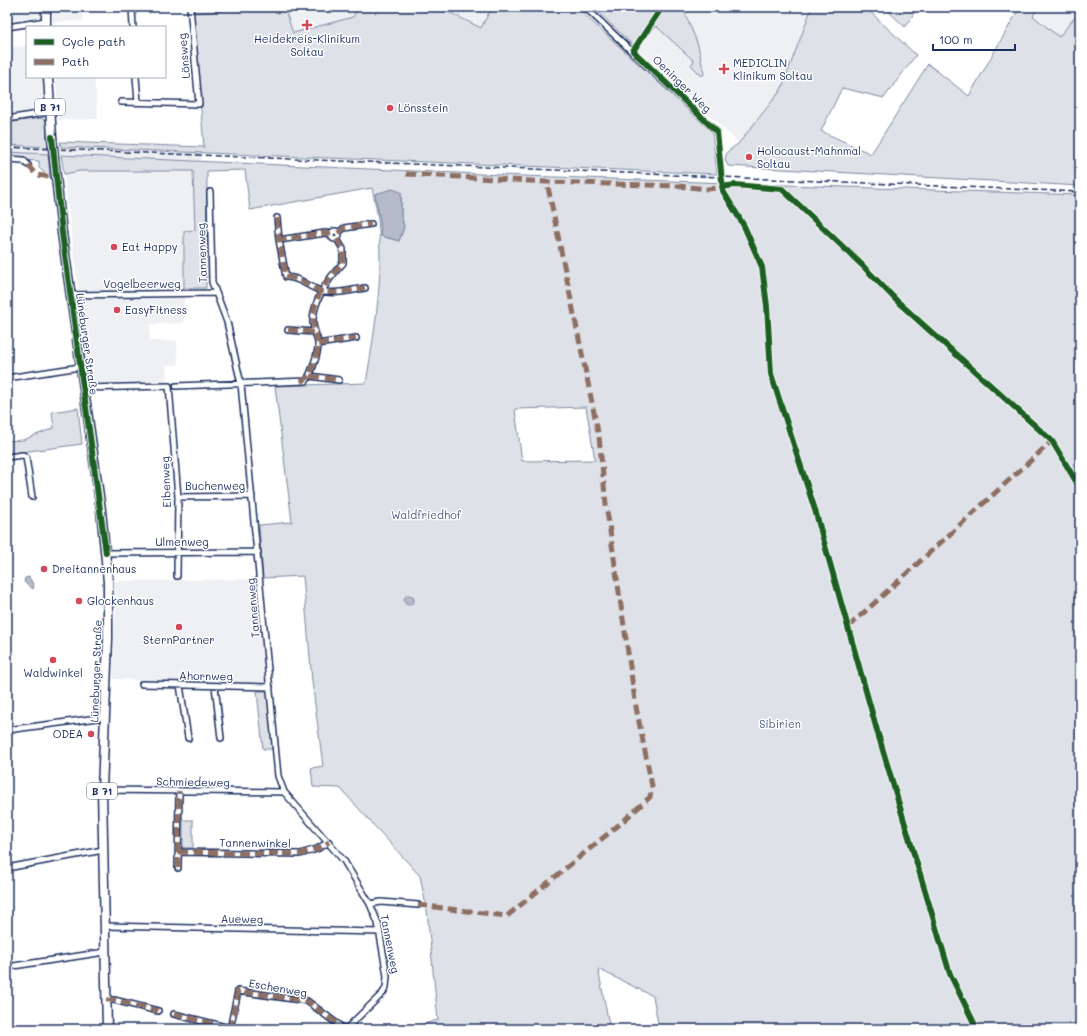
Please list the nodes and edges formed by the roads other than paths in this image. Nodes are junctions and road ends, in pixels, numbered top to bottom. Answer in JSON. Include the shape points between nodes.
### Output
{"nodes":[{"id":1,"x":46,"y":7,"type":"edge"},
{"id":2,"x":132,"y":7,"type":"edge"},
{"id":3,"x":190,"y":7,"type":"edge"},
{"id":4,"x":585,"y":7,"type":"edge"},
{"id":5,"x":46,"y":24,"type":"edge"},
{"id":6,"x":134,"y":26,"type":"edge"},
{"id":7,"x":7,"y":27,"type":"edge"},
{"id":8,"x":48,"y":78,"type":"edge"},
{"id":9,"x":136,"y":78,"type":"edge"},
{"id":10,"x":121,"y":102,"type":"dead end"},
{"id":11,"x":138,"y":102,"type":"junction"},
{"id":12,"x":50,"y":112,"type":"junction"},
{"id":13,"x":7,"y":119,"type":"edge"},
{"id":14,"x":717,"y":132,"type":"dead end"},
{"id":15,"x":7,"y":159,"type":"edge"},
{"id":16,"x":28,"y":165,"type":"dead end"},
{"id":17,"x":210,"y":192,"type":"dead end"},
{"id":18,"x":277,"y":218,"type":"dead end"},
{"id":19,"x":370,"y":224,"type":"dead end"},
{"id":20,"x":337,"y":236,"type":"junction"},
{"id":21,"x":279,"y":240,"type":"junction"},
{"id":22,"x":365,"y":288,"type":"dead end"},
{"id":23,"x":321,"y":291,"type":"junction"},
{"id":24,"x":215,"y":293,"type":"junction"},
{"id":25,"x":70,"y":294,"type":"junction"},
{"id":26,"x":288,"y":330,"type":"dead end"},
{"id":27,"x":314,"y":332,"type":"junction"},
{"id":28,"x":356,"y":338,"type":"dead end"},
{"id":29,"x":318,"y":344,"type":"junction"},
{"id":30,"x":80,"y":367,"type":"junction"},
{"id":31,"x":310,"y":376,"type":"junction"},
{"id":32,"x":7,"y":378,"type":"edge"},
{"id":33,"x":339,"y":380,"type":"dead end"},
{"id":34,"x":241,"y":384,"type":"junction"},
{"id":35,"x":176,"y":386,"type":"dead end"},
{"id":36,"x":83,"y":388,"type":"junction"},
{"id":37,"x":7,"y":457,"type":"edge"},
{"id":38,"x":32,"y":496,"type":"dead end"},
{"id":39,"x":178,"y":496,"type":"junction"},
{"id":40,"x":252,"y":496,"type":"junction"},
{"id":41,"x":178,"y":552,"type":"junction"},
{"id":42,"x":258,"y":552,"type":"junction"},
{"id":43,"x":106,"y":553,"type":"junction"},
{"id":44,"x":177,"y":576,"type":"dead end"},
{"id":45,"x":142,"y":684,"type":"dead end"},
{"id":46,"x":180,"y":685,"type":"junction"},
{"id":47,"x":215,"y":686,"type":"junction"},
{"id":48,"x":270,"y":687,"type":"junction"},
{"id":49,"x":105,"y":717,"type":"junction"},
{"id":50,"x":7,"y":730,"type":"edge"},
{"id":51,"x":188,"y":738,"type":"dead end"},
{"id":52,"x":221,"y":738,"type":"dead end"},
{"id":53,"x":102,"y":790,"type":"junction"},
{"id":54,"x":179,"y":792,"type":"junction"},
{"id":55,"x":284,"y":792,"type":"junction"},
{"id":56,"x":329,"y":842,"type":"junction"},
{"id":57,"x":103,"y":850,"type":"junction"},
{"id":58,"x":178,"y":852,"type":"junction"},
{"id":59,"x":7,"y":868,"type":"edge"},
{"id":60,"x":178,"y":868,"type":"dead end"},
{"id":61,"x":370,"y":904,"type":"junction"},
{"id":62,"x":418,"y":905,"type":"dead end"},
{"id":63,"x":105,"y":926,"type":"junction"},
{"id":64,"x":380,"y":932,"type":"junction"},
{"id":65,"x":105,"y":952,"type":"junction"},
{"id":66,"x":7,"y":967,"type":"edge"},
{"id":67,"x":106,"y":1000,"type":"junction"},
{"id":68,"x":158,"y":1011,"type":"dead end"},
{"id":69,"x":174,"y":1014,"type":"dead end"},
{"id":70,"x":230,"y":1028,"type":"edge"},
{"id":71,"x":106,"y":1029,"type":"edge"},
{"id":72,"x":345,"y":1029,"type":"edge"}],
"edges":[{"from":1,"to":5,"type":"main road"},
{"from":2,"to":6,"type":"street"},
{"from":3,"to":11,"type":"street","name":"Lönsweg","via":[[199,104]]},
{"from":4,"to":14,"type":"street","name":"Oeninger Weg"},
{"from":5,"to":7,"type":"street"},
{"from":8,"to":12,"type":"main road","name":"Lüneburger Straße","number":"B 71"},
{"from":9,"to":11,"type":"street"},
{"from":10,"to":11,"type":"street"},
{"from":12,"to":13,"type":"street"},
{"from":12,"to":25,"type":"main road","name":"Lüneburger Straße","number":"B 71","bridge":true},
{"from":15,"to":16,"type":"street","via":[[23,160]]},
{"from":17,"to":24,"type":"street","name":"Tannenweg","via":[[211,274]]},
{"from":18,"to":21,"type":"street"},
{"from":19,"to":20,"type":"street","via":[[344,228]]},
{"from":20,"to":21,"type":"street","via":[[332,239],[331,234],[325,233]]},
{"from":20,"to":23,"type":"street","via":[[343,249],[343,263]]},
{"from":21,"to":23,"type":"street","via":[[286,277],[295,277]]},
{"from":22,"to":23,"type":"street","via":[[329,293]]},
{"from":23,"to":27,"type":"street","via":[[313,319]]},
{"from":24,"to":25,"type":"street","name":"Vogelbeerweg"},
{"from":24,"to":34,"type":"street","name":"Tannenweg","via":[[227,322]]},
{"from":25,"to":30,"type":"main road","name":"Lüneburger Straße","number":"B 71"},
{"from":26,"to":27,"type":"street"},
{"from":27,"to":29,"type":"street"},
{"from":28,"to":29,"type":"street"},
{"from":29,"to":31,"type":"street"},
{"from":30,"to":32,"type":"street"},
{"from":30,"to":36,"type":"main road","name":"Lüneburger Straße","number":"B 71"},
{"from":31,"to":33,"type":"street"},
{"from":31,"to":34,"type":"street","via":[[301,382]]},
{"from":34,"to":35,"type":"street"},
{"from":34,"to":40,"type":"street","name":"Tannenweg"},
{"from":36,"to":39,"type":"street","name":"Eibenweg","via":[[169,386]]},
{"from":36,"to":43,"type":"main road","name":"Lüneburger Straße","number":"B 71"},
{"from":37,"to":38,"type":"street","via":[[26,457]]},
{"from":39,"to":40,"type":"street","name":"Buchenweg"},
{"from":39,"to":41,"type":"street","name":"Eibenweg"},
{"from":40,"to":42,"type":"street","name":"Tannenweg"},
{"from":41,"to":42,"type":"street","name":"Ulmenweg"},
{"from":41,"to":43,"type":"street","name":"Ulmenweg"},
{"from":41,"to":44,"type":"street","name":"Eibenweg"},
{"from":42,"to":48,"type":"street","name":"Tannenweg"},
{"from":43,"to":49,"type":"main road","name":"Lüneburger Straße","number":"B 71","via":[[109,612]]},
{"from":45,"to":46,"type":"street","name":"Ahornweg"},
{"from":46,"to":47,"type":"street","name":"Ahornweg"},
{"from":46,"to":51,"type":"street"},
{"from":47,"to":48,"type":"street","name":"Ahornweg"},
{"from":47,"to":52,"type":"street"},
{"from":48,"to":55,"type":"street","name":"Tannenweg","via":[[278,776]]},
{"from":49,"to":50,"type":"street"},
{"from":49,"to":53,"type":"main road","name":"Lüneburger Straße","number":"B 71"},
{"from":53,"to":54,"type":"street","name":"Schmiedeweg"},
{"from":53,"to":57,"type":"main road","name":"Lüneburger Straße","number":"B 71"},
{"from":54,"to":55,"type":"street","name":"Schmiedeweg"},
{"from":54,"to":58,"type":"street"},
{"from":55,"to":56,"type":"street","name":"Tannenweg"},
{"from":56,"to":58,"type":"street","name":"Tannenwinkel","via":[[300,854]]},
{"from":56,"to":61,"type":"street","name":"Tannenweg","via":[[350,868]]},
{"from":57,"to":59,"type":"street"},
{"from":57,"to":63,"type":"main road","name":"Lüneburger Straße","number":"B 71"},
{"from":58,"to":60,"type":"street"},
{"from":61,"to":62,"type":"street","via":[[381,902]]},
{"from":61,"to":64,"type":"street","name":"Tannenweg","via":[[376,914]]},
{"from":63,"to":64,"type":"street","name":"Aueweg"},
{"from":63,"to":65,"type":"main road","name":"Lüneburger Straße","number":"B 71"},
{"from":64,"to":72,"type":"street","name":"Tannenweg","via":[[387,982],[383,993]]},
{"from":65,"to":66,"type":"street"},
{"from":65,"to":67,"type":"main road","name":"Lüneburger Straße","number":"B 71"},
{"from":67,"to":68,"type":"street"},
{"from":67,"to":71,"type":"main road","name":"Lüneburger Straße","number":"B 71"},
{"from":69,"to":70,"type":"street"},
{"from":70,"to":72,"type":"street","name":"Eschenweg","via":[[238,991],[307,1001]]}]}
